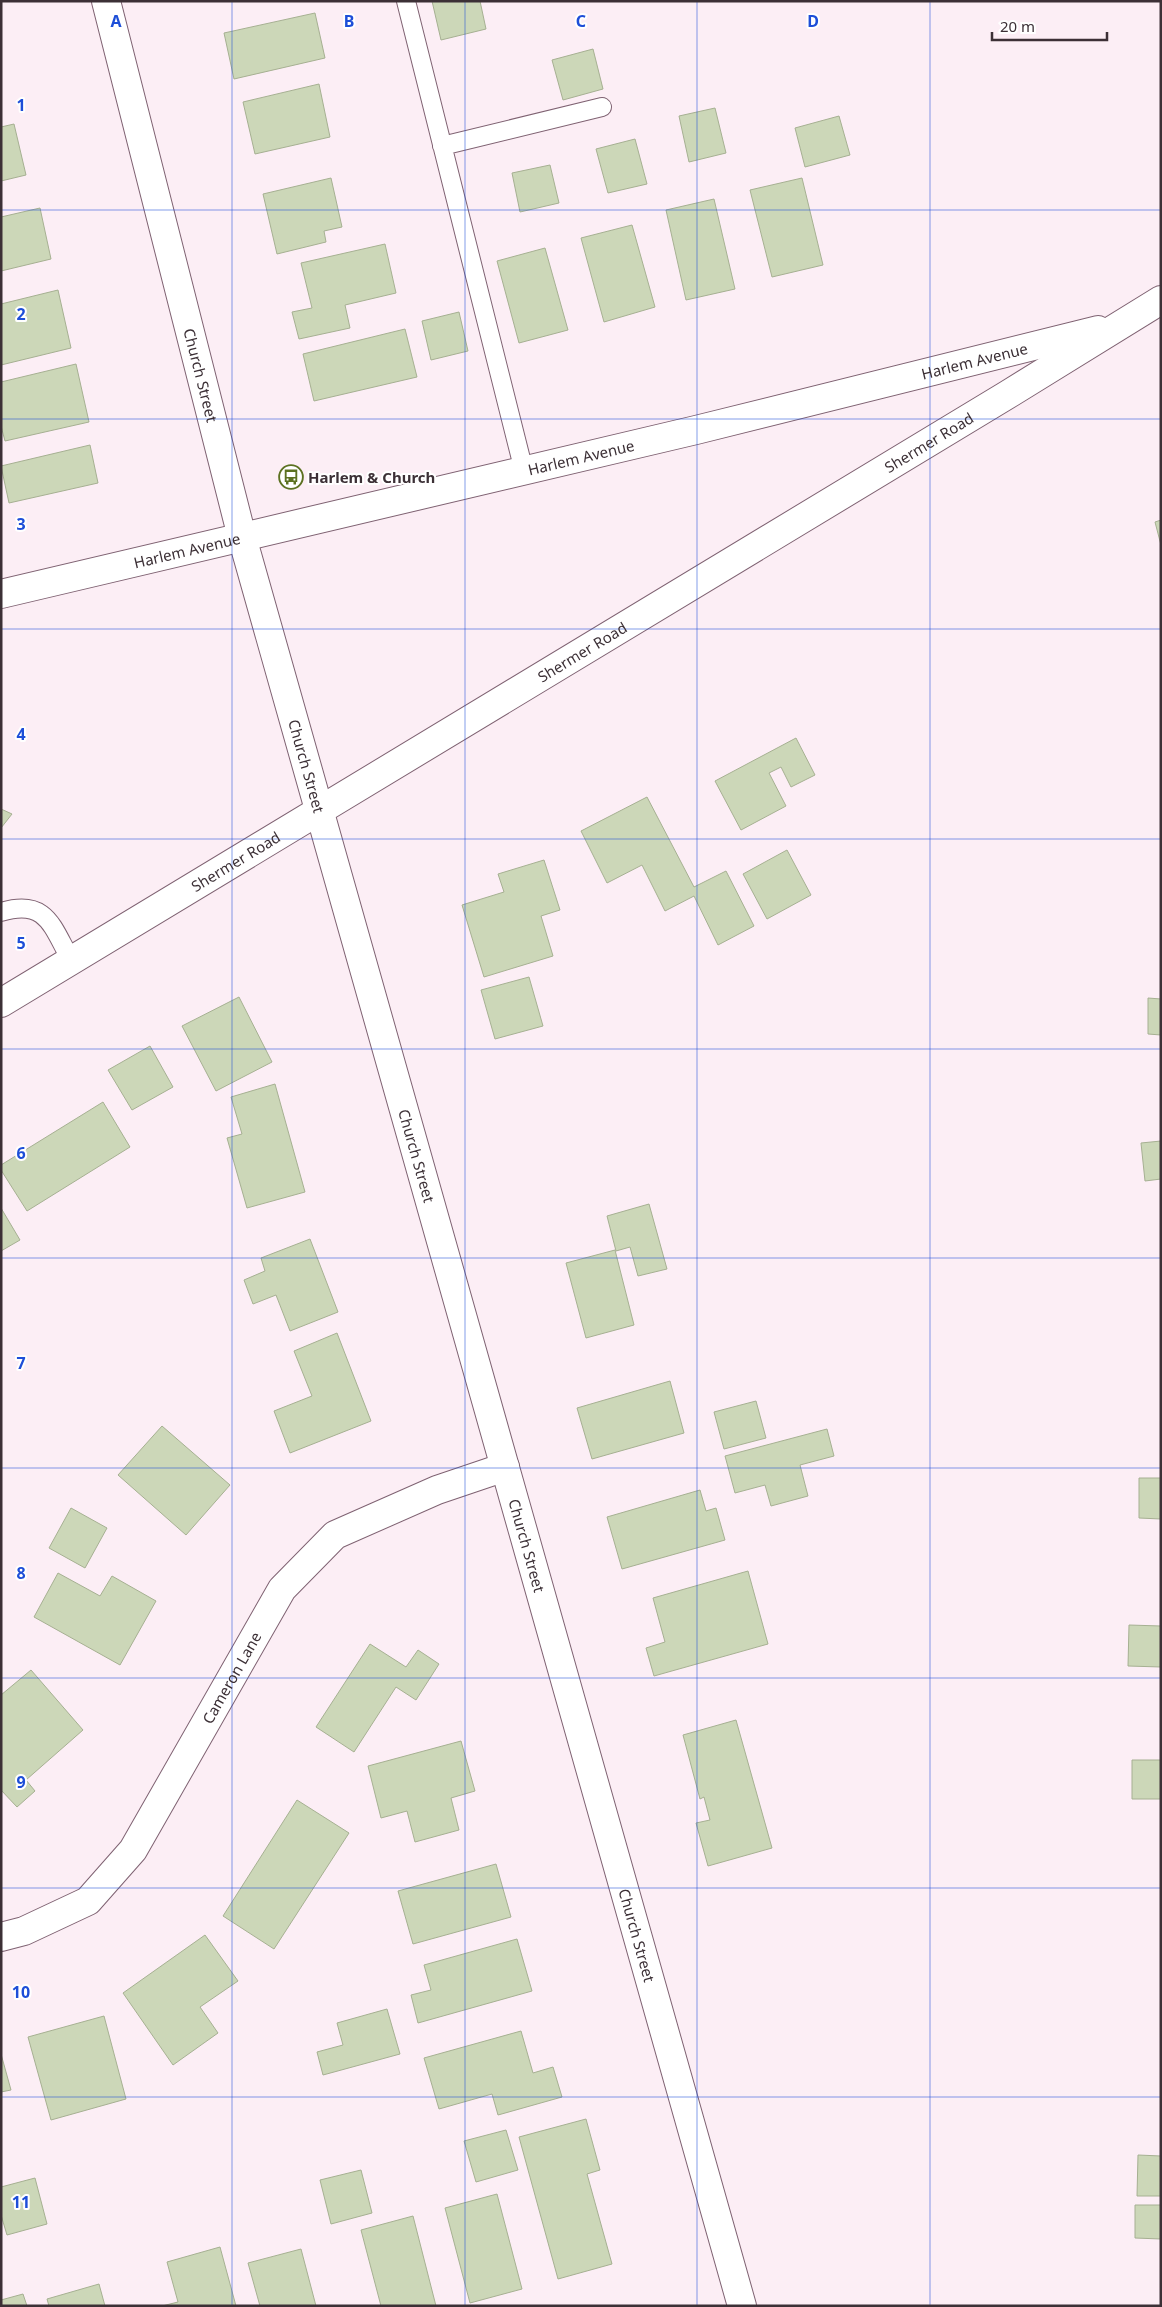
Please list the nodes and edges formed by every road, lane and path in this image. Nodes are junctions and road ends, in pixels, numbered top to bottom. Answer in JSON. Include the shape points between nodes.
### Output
{"nodes":[{"id":1,"x":106,"y":1,"type":"edge"},
{"id":2,"x":406,"y":1,"type":"edge"},
{"id":3,"x":602,"y":106,"type":"dead end"},
{"id":4,"x":442,"y":146,"type":"junction"},
{"id":5,"x":1161,"y":300,"type":"edge"},
{"id":6,"x":1161,"y":315,"type":"edge"},
{"id":7,"x":1125,"y":323,"type":"junction"},
{"id":8,"x":524,"y":471,"type":"junction"},
{"id":9,"x":242,"y":537,"type":"junction"},
{"id":10,"x":1,"y":594,"type":"edge"},
{"id":11,"x":319,"y":811,"type":"junction"},
{"id":12,"x":1,"y":912,"type":"edge"},
{"id":13,"x":71,"y":960,"type":"junction"},
{"id":14,"x":1,"y":1003,"type":"edge"},
{"id":15,"x":505,"y":1468,"type":"junction"},
{"id":16,"x":1,"y":1938,"type":"edge"},
{"id":17,"x":742,"y":2306,"type":"edge"}],
"edges":[{"from":1,"to":9,"type":"street","name":"Church Street"},
{"from":2,"to":4,"type":"lane"},
{"from":3,"to":4,"type":"lane"},
{"from":4,"to":8,"type":"lane"},
{"from":5,"to":7,"type":"street","name":"Shermer Road"},
{"from":6,"to":7,"type":"street","name":"Harlem Avenue"},
{"from":7,"to":8,"type":"street","name":"Harlem Avenue"},
{"from":7,"to":11,"type":"street","name":"Shermer Road"},
{"from":8,"to":9,"type":"street","name":"Harlem Avenue"},
{"from":9,"to":10,"type":"street","name":"Harlem Avenue"},
{"from":9,"to":11,"type":"street","name":"Church Street"},
{"from":11,"to":13,"type":"street","name":"Shermer Road"},
{"from":11,"to":15,"type":"street","name":"Church Street"},
{"from":12,"to":13,"type":"lane","via":[[14,908],[37,910],[46,917]]},
{"from":13,"to":14,"type":"street","name":"Shermer Road"},
{"from":15,"to":16,"type":"street","name":"Cameron Lane","via":[[436,1490],[335,1535],[282,1589],[133,1850],[88,1901],[24,1931]]},
{"from":15,"to":17,"type":"street","name":"Church Street"}]}
